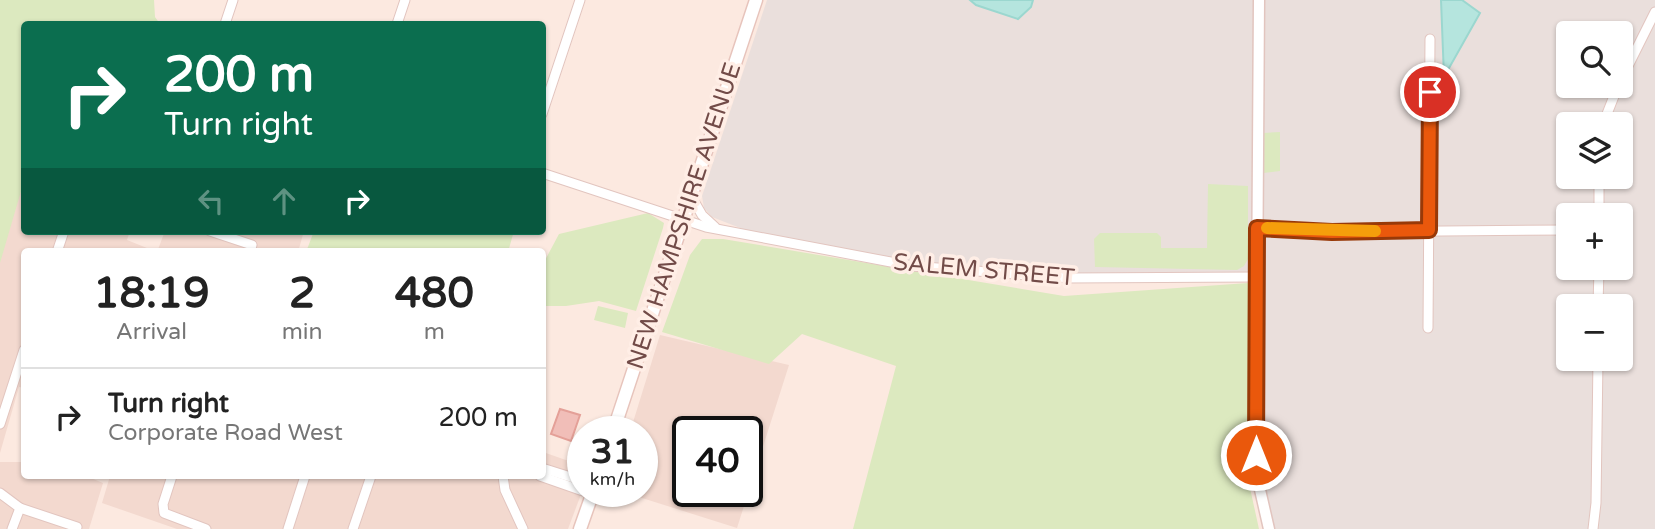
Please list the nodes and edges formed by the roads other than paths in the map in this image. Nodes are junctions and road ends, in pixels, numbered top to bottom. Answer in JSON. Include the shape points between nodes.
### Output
{"nodes":[{"id":1,"x":233,"y":0,"type":"edge"},
{"id":2,"x":405,"y":0,"type":"edge"},
{"id":3,"x":580,"y":0,"type":"edge"},
{"id":4,"x":755,"y":0,"type":"edge"},
{"id":5,"x":1259,"y":0,"type":"edge"},
{"id":6,"x":1655,"y":12,"type":"edge"},
{"id":7,"x":226,"y":21,"type":"edge"},
{"id":8,"x":398,"y":21,"type":"edge"},
{"id":9,"x":1430,"y":38,"type":"dead end"},
{"id":10,"x":1633,"y":56,"type":"edge"},
{"id":11,"x":546,"y":102,"type":"edge"},
{"id":12,"x":546,"y":174,"type":"edge"},
{"id":13,"x":691,"y":196,"type":"junction"},
{"id":14,"x":682,"y":220,"type":"junction"},
{"id":15,"x":715,"y":227,"type":"junction"},
{"id":16,"x":1257,"y":228,"type":"junction"},
{"id":17,"x":1429,"y":230,"type":"junction"},
{"id":18,"x":1556,"y":230,"type":"edge"},
{"id":19,"x":222,"y":235,"type":"edge"},
{"id":20,"x":251,"y":248,"type":"edge"},
{"id":21,"x":1257,"y":277,"type":"junction"},
{"id":22,"x":1428,"y":328,"type":"dead end"},
{"id":23,"x":21,"y":359,"type":"edge"},
{"id":24,"x":1598,"y":371,"type":"edge"},
{"id":25,"x":618,"y":416,"type":"edge"},
{"id":26,"x":0,"y":424,"type":"edge"},
{"id":27,"x":546,"y":469,"type":"edge"},
{"id":28,"x":567,"y":476,"type":"edge"},
{"id":29,"x":546,"y":478,"type":"edge"},
{"id":30,"x":171,"y":479,"type":"edge"},
{"id":31,"x":304,"y":479,"type":"edge"},
{"id":32,"x":370,"y":479,"type":"edge"},
{"id":33,"x":503,"y":479,"type":"edge"},
{"id":34,"x":567,"y":485,"type":"edge"},
{"id":35,"x":0,"y":494,"type":"edge"},
{"id":36,"x":585,"y":507,"type":"edge"},
{"id":37,"x":20,"y":508,"type":"junction"},
{"id":38,"x":77,"y":527,"type":"dead end"},
{"id":39,"x":12,"y":529,"type":"edge"},
{"id":40,"x":205,"y":529,"type":"edge"},
{"id":41,"x":288,"y":529,"type":"edge"},
{"id":42,"x":354,"y":529,"type":"edge"},
{"id":43,"x":523,"y":529,"type":"edge"},
{"id":44,"x":580,"y":529,"type":"edge"},
{"id":45,"x":1269,"y":529,"type":"edge"},
{"id":46,"x":1593,"y":529,"type":"edge"}],
"edges":[{"from":1,"to":7,"type":"street"},
{"from":2,"to":8,"type":"street"},
{"from":3,"to":11,"type":"street"},
{"from":4,"to":13,"type":"main road","name":"NEW HAMPSHIRE AVENUE"},
{"from":5,"to":16,"type":"street"},
{"from":6,"to":10,"type":"street"},
{"from":9,"to":17,"type":"street"},
{"from":12,"to":14,"type":"street","name":"SALEM STREET"},
{"from":13,"to":14,"type":"main road","name":"NEW HAMPSHIRE AVENUE"},
{"from":13,"to":15,"type":"street"},
{"from":14,"to":15,"type":"street","name":"SALEM STREET"},
{"from":14,"to":25,"type":"main road","name":"NEW HAMPSHIRE AVENUE"},
{"from":15,"to":21,"type":"street","name":"SALEM STREET","via":[[912,266],[1004,275]]},
{"from":16,"to":17,"type":"street"},
{"from":16,"to":21,"type":"street"},
{"from":17,"to":18,"type":"street"},
{"from":17,"to":22,"type":"street"},
{"from":19,"to":20,"type":"street"},
{"from":21,"to":45,"type":"street","via":[[1256,455]]},
{"from":23,"to":26,"type":"street"},
{"from":24,"to":46,"type":"street"},
{"from":27,"to":28,"type":"street"},
{"from":29,"to":34,"type":"street"},
{"from":30,"to":40,"type":"street","via":[[164,513]]},
{"from":31,"to":41,"type":"street"},
{"from":32,"to":42,"type":"street"},
{"from":33,"to":43,"type":"street"},
{"from":35,"to":37,"type":"street"},
{"from":36,"to":44,"type":"main road"},
{"from":37,"to":38,"type":"street"},
{"from":37,"to":39,"type":"street"}]}
